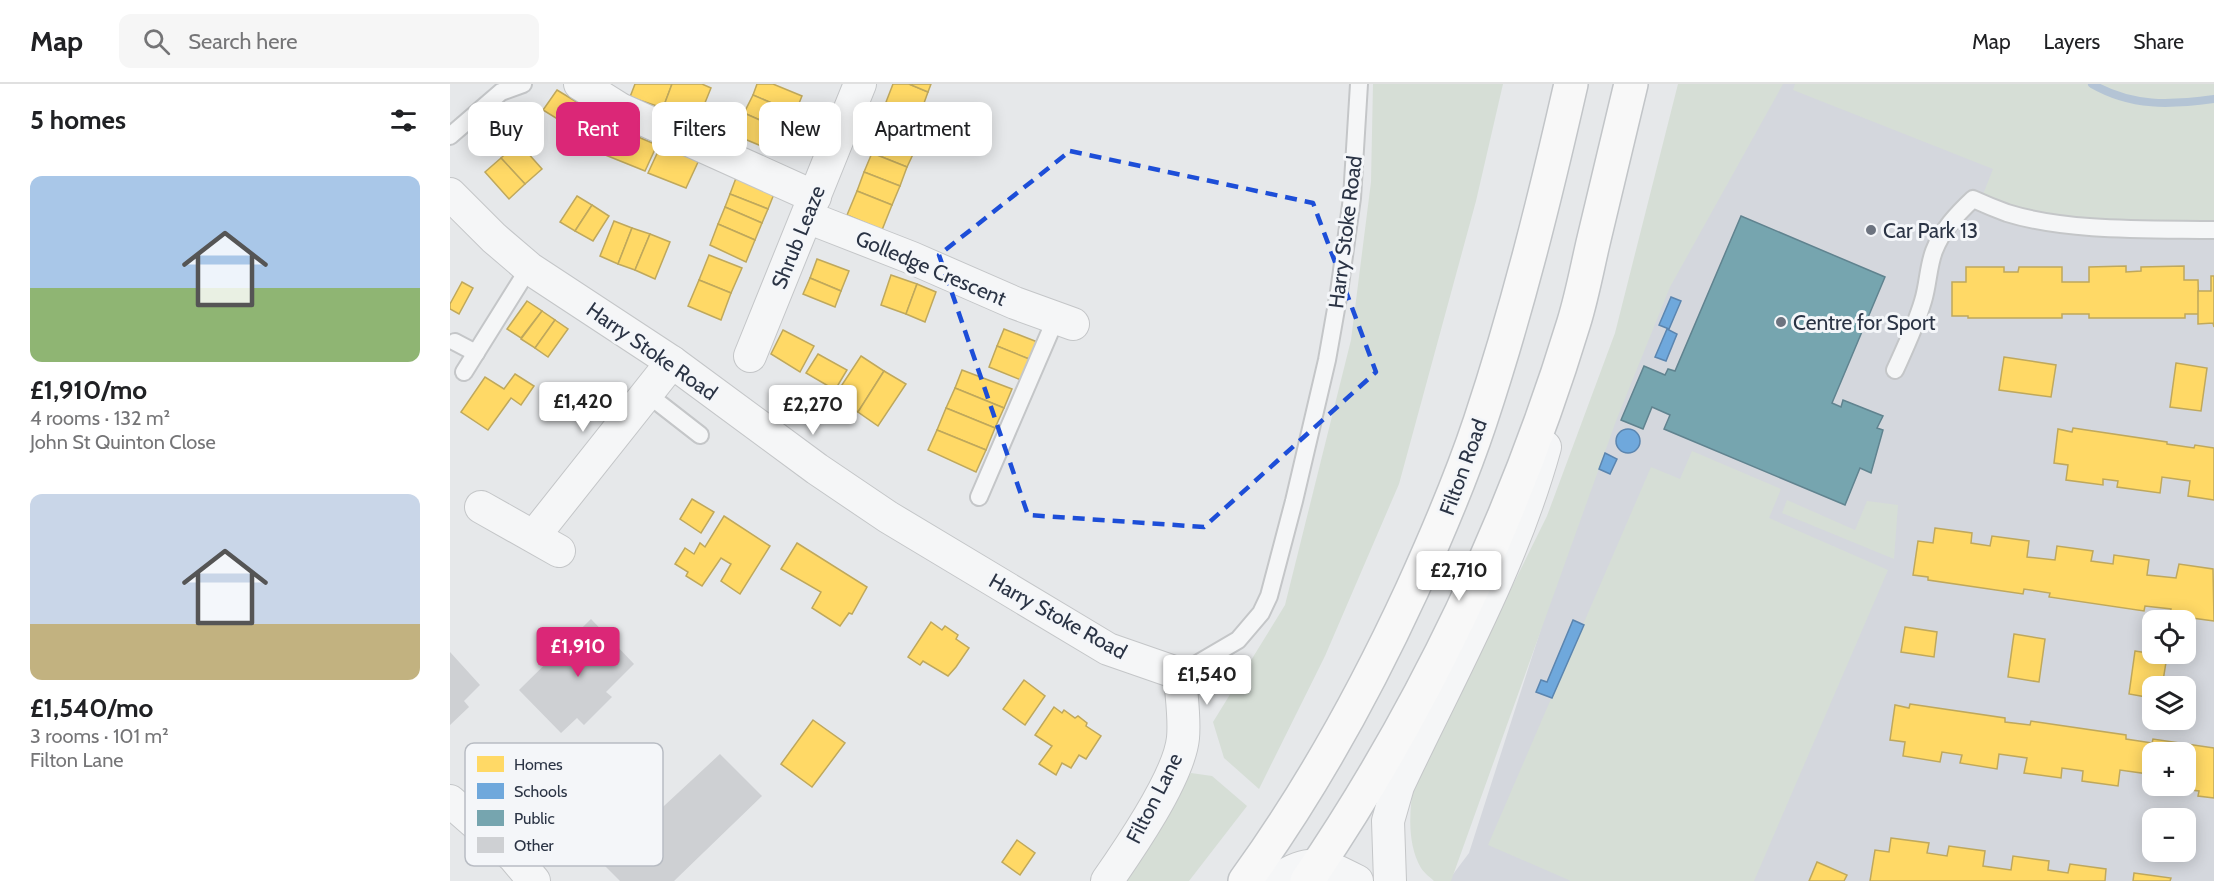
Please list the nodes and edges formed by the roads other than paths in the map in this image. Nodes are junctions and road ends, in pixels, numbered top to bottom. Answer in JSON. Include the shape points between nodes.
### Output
{"nodes":[{"id":1,"x":524,"y":84,"type":"edge"},
{"id":2,"x":580,"y":84,"type":"edge"},
{"id":3,"x":860,"y":84,"type":"edge"},
{"id":4,"x":1359,"y":84,"type":"edge"},
{"id":5,"x":1571,"y":84,"type":"edge"},
{"id":6,"x":1594,"y":84,"type":"edge"},
{"id":7,"x":1631,"y":84,"type":"edge"},
{"id":8,"x":450,"y":136,"type":"edge"},
{"id":9,"x":450,"y":194,"type":"edge"},
{"id":10,"x":1544,"y":204,"type":"junction"},
{"id":11,"x":811,"y":207,"type":"junction"},
{"id":12,"x":2214,"y":230,"type":"edge"},
{"id":13,"x":529,"y":268,"type":"junction"},
{"id":14,"x":1064,"y":321,"type":"joint"},
{"id":15,"x":1574,"y":321,"type":"junction"},
{"id":16,"x":455,"y":342,"type":"dead end"},
{"id":17,"x":476,"y":353,"type":"junction"},
{"id":18,"x":750,"y":356,"type":"dead end"},
{"id":19,"x":672,"y":362,"type":"junction"},
{"id":20,"x":1895,"y":370,"type":"dead end"},
{"id":21,"x":464,"y":372,"type":"dead end"},
{"id":22,"x":646,"y":393,"type":"junction"},
{"id":23,"x":700,"y":435,"type":"dead end"},
{"id":24,"x":979,"y":497,"type":"dead end"},
{"id":25,"x":481,"y":507,"type":"dead end"},
{"id":26,"x":1180,"y":674,"type":"junction"},
{"id":27,"x":450,"y":801,"type":"edge"},
{"id":28,"x":465,"y":814,"type":"edge"},
{"id":29,"x":520,"y":866,"type":"edge"},
{"id":30,"x":1313,"y":873,"type":"edge"},
{"id":31,"x":528,"y":879,"type":"edge"},
{"id":32,"x":1107,"y":881,"type":"edge"},
{"id":33,"x":1245,"y":881,"type":"edge"},
{"id":34,"x":1276,"y":881,"type":"edge"},
{"id":35,"x":1357,"y":881,"type":"edge"},
{"id":36,"x":1390,"y":881,"type":"edge"}],
"edges":[{"from":1,"to":8,"type":"lane","via":[[501,92]]},
{"from":2,"to":11,"type":"street","name":"Golledge Crescent","via":[[620,109]]},
{"from":3,"to":11,"type":"street","name":"Shrub Leaze"},
{"from":4,"to":26,"type":"lane","name":"Harry Stoke Road","via":[[1352,198],[1335,315],[1269,596],[1261,613],[1238,640]]},
{"from":5,"to":10,"type":"main road","name":"Filton Road"},
{"from":6,"to":10,"type":"main road"},
{"from":7,"to":15,"type":"main road"},
{"from":9,"to":13,"type":"street","name":"Harry Stoke Road"},
{"from":10,"to":33,"type":"main road","name":"Filton Road","via":[[1480,423],[1441,527],[1379,660],[1327,756]]},
{"from":11,"to":14,"type":"street","name":"Golledge Crescent","via":[[912,258]]},
{"from":11,"to":18,"type":"street","name":"Shrub Leaze"},
{"from":12,"to":20,"type":"lane","via":[[2073,225],[2017,215],[1973,199],[1940,237],[1919,314]]},
{"from":13,"to":17,"type":"lane"},
{"from":13,"to":19,"type":"street","name":"Harry Stoke Road"},
{"from":14,"to":24,"type":"lane","name":"Golledge Crescent"},
{"from":15,"to":30,"type":"main road","via":[[1533,443],[1453,628],[1379,767]]},
{"from":15,"to":36,"type":"street","via":[[1552,423],[1516,536],[1392,803],[1387,838]]},
{"from":16,"to":17,"type":"lane"},
{"from":17,"to":21,"type":"lane"},
{"from":19,"to":22,"type":"street"},
{"from":19,"to":26,"type":"street","name":"Harry Stoke Road","via":[[817,470],[888,517],[1108,649]]},
{"from":22,"to":23,"type":"lane"},
{"from":22,"to":25,"type":"street","via":[[547,544]]},
{"from":26,"to":32,"type":"street","name":"Filton Lane","via":[[1184,722],[1179,755],[1162,792]]},
{"from":27,"to":28,"type":"street"},
{"from":29,"to":31,"type":"street"},
{"from":30,"to":34,"type":"street","via":[[1300,866]]},
{"from":30,"to":35,"type":"street"}]}
